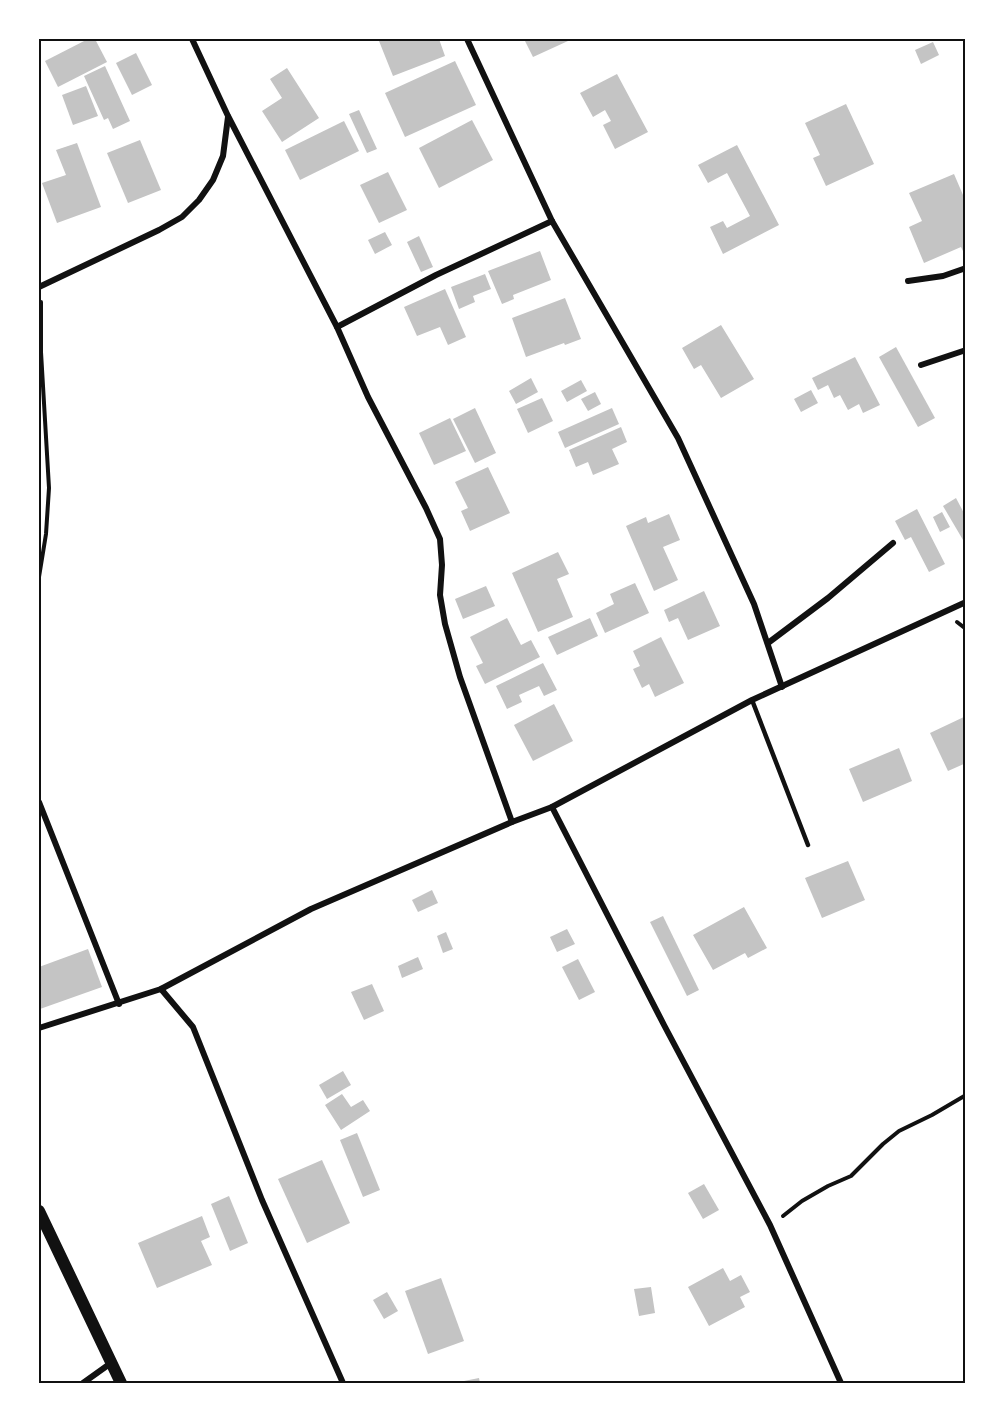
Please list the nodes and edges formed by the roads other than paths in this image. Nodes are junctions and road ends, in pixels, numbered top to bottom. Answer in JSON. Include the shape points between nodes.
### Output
{"nodes":[{"id":1,"x":192,"y":39,"type":"edge"},
{"id":2,"x":467,"y":39,"type":"edge"},
{"id":3,"x":228,"y":116,"type":"junction"},
{"id":4,"x":552,"y":221,"type":"junction"},
{"id":5,"x":966,"y":268,"type":"edge"},
{"id":6,"x":908,"y":281,"type":"dead end"},
{"id":7,"x":40,"y":286,"type":"edge"},
{"id":8,"x":337,"y":327,"type":"junction"},
{"id":9,"x":966,"y":350,"type":"edge"},
{"id":10,"x":921,"y":364,"type":"dead end"},
{"id":11,"x":893,"y":543,"type":"dead end"},
{"id":12,"x":966,"y":602,"type":"edge"},
{"id":13,"x":768,"y":643,"type":"junction"},
{"id":14,"x":782,"y":687,"type":"junction"},
{"id":15,"x":752,"y":700,"type":"junction"},
{"id":16,"x":39,"y":802,"type":"edge"},
{"id":17,"x":552,"y":807,"type":"junction"},
{"id":18,"x":512,"y":822,"type":"junction"},
{"id":19,"x":808,"y":845,"type":"dead end"},
{"id":20,"x":161,"y":989,"type":"junction"},
{"id":21,"x":119,"y":1004,"type":"junction"},
{"id":22,"x":39,"y":1028,"type":"edge"},
{"id":23,"x":39,"y":1211,"type":"edge"},
{"id":24,"x":111,"y":1363,"type":"junction"},
{"id":25,"x":83,"y":1383,"type":"edge"},
{"id":26,"x":121,"y":1383,"type":"edge"},
{"id":27,"x":343,"y":1383,"type":"edge"},
{"id":28,"x":841,"y":1383,"type":"edge"}],
"edges":[{"from":1,"to":3,"type":"street"},
{"from":2,"to":4,"type":"street"},
{"from":3,"to":7,"type":"street","via":[[223,156],[213,180],[182,217]]},
{"from":3,"to":8,"type":"street"},
{"from":4,"to":8,"type":"street"},
{"from":4,"to":13,"type":"street","via":[[678,438]]},
{"from":5,"to":6,"type":"street"},
{"from":8,"to":18,"type":"street","via":[[440,539],[440,595],[445,624]]},
{"from":9,"to":10,"type":"street"},
{"from":11,"to":13,"type":"street"},
{"from":12,"to":14,"type":"street"},
{"from":13,"to":14,"type":"street"},
{"from":14,"to":15,"type":"street"},
{"from":15,"to":17,"type":"street"},
{"from":15,"to":19,"type":"lane"},
{"from":16,"to":21,"type":"street"},
{"from":17,"to":18,"type":"street"},
{"from":17,"to":28,"type":"street","via":[[770,1226]]},
{"from":18,"to":20,"type":"street","via":[[311,909]]},
{"from":20,"to":21,"type":"street"},
{"from":20,"to":27,"type":"street","via":[[193,1027],[262,1200]]},
{"from":21,"to":22,"type":"street"},
{"from":23,"to":24,"type":"main road"},
{"from":24,"to":25,"type":"street"},
{"from":24,"to":26,"type":"main road"}]}
